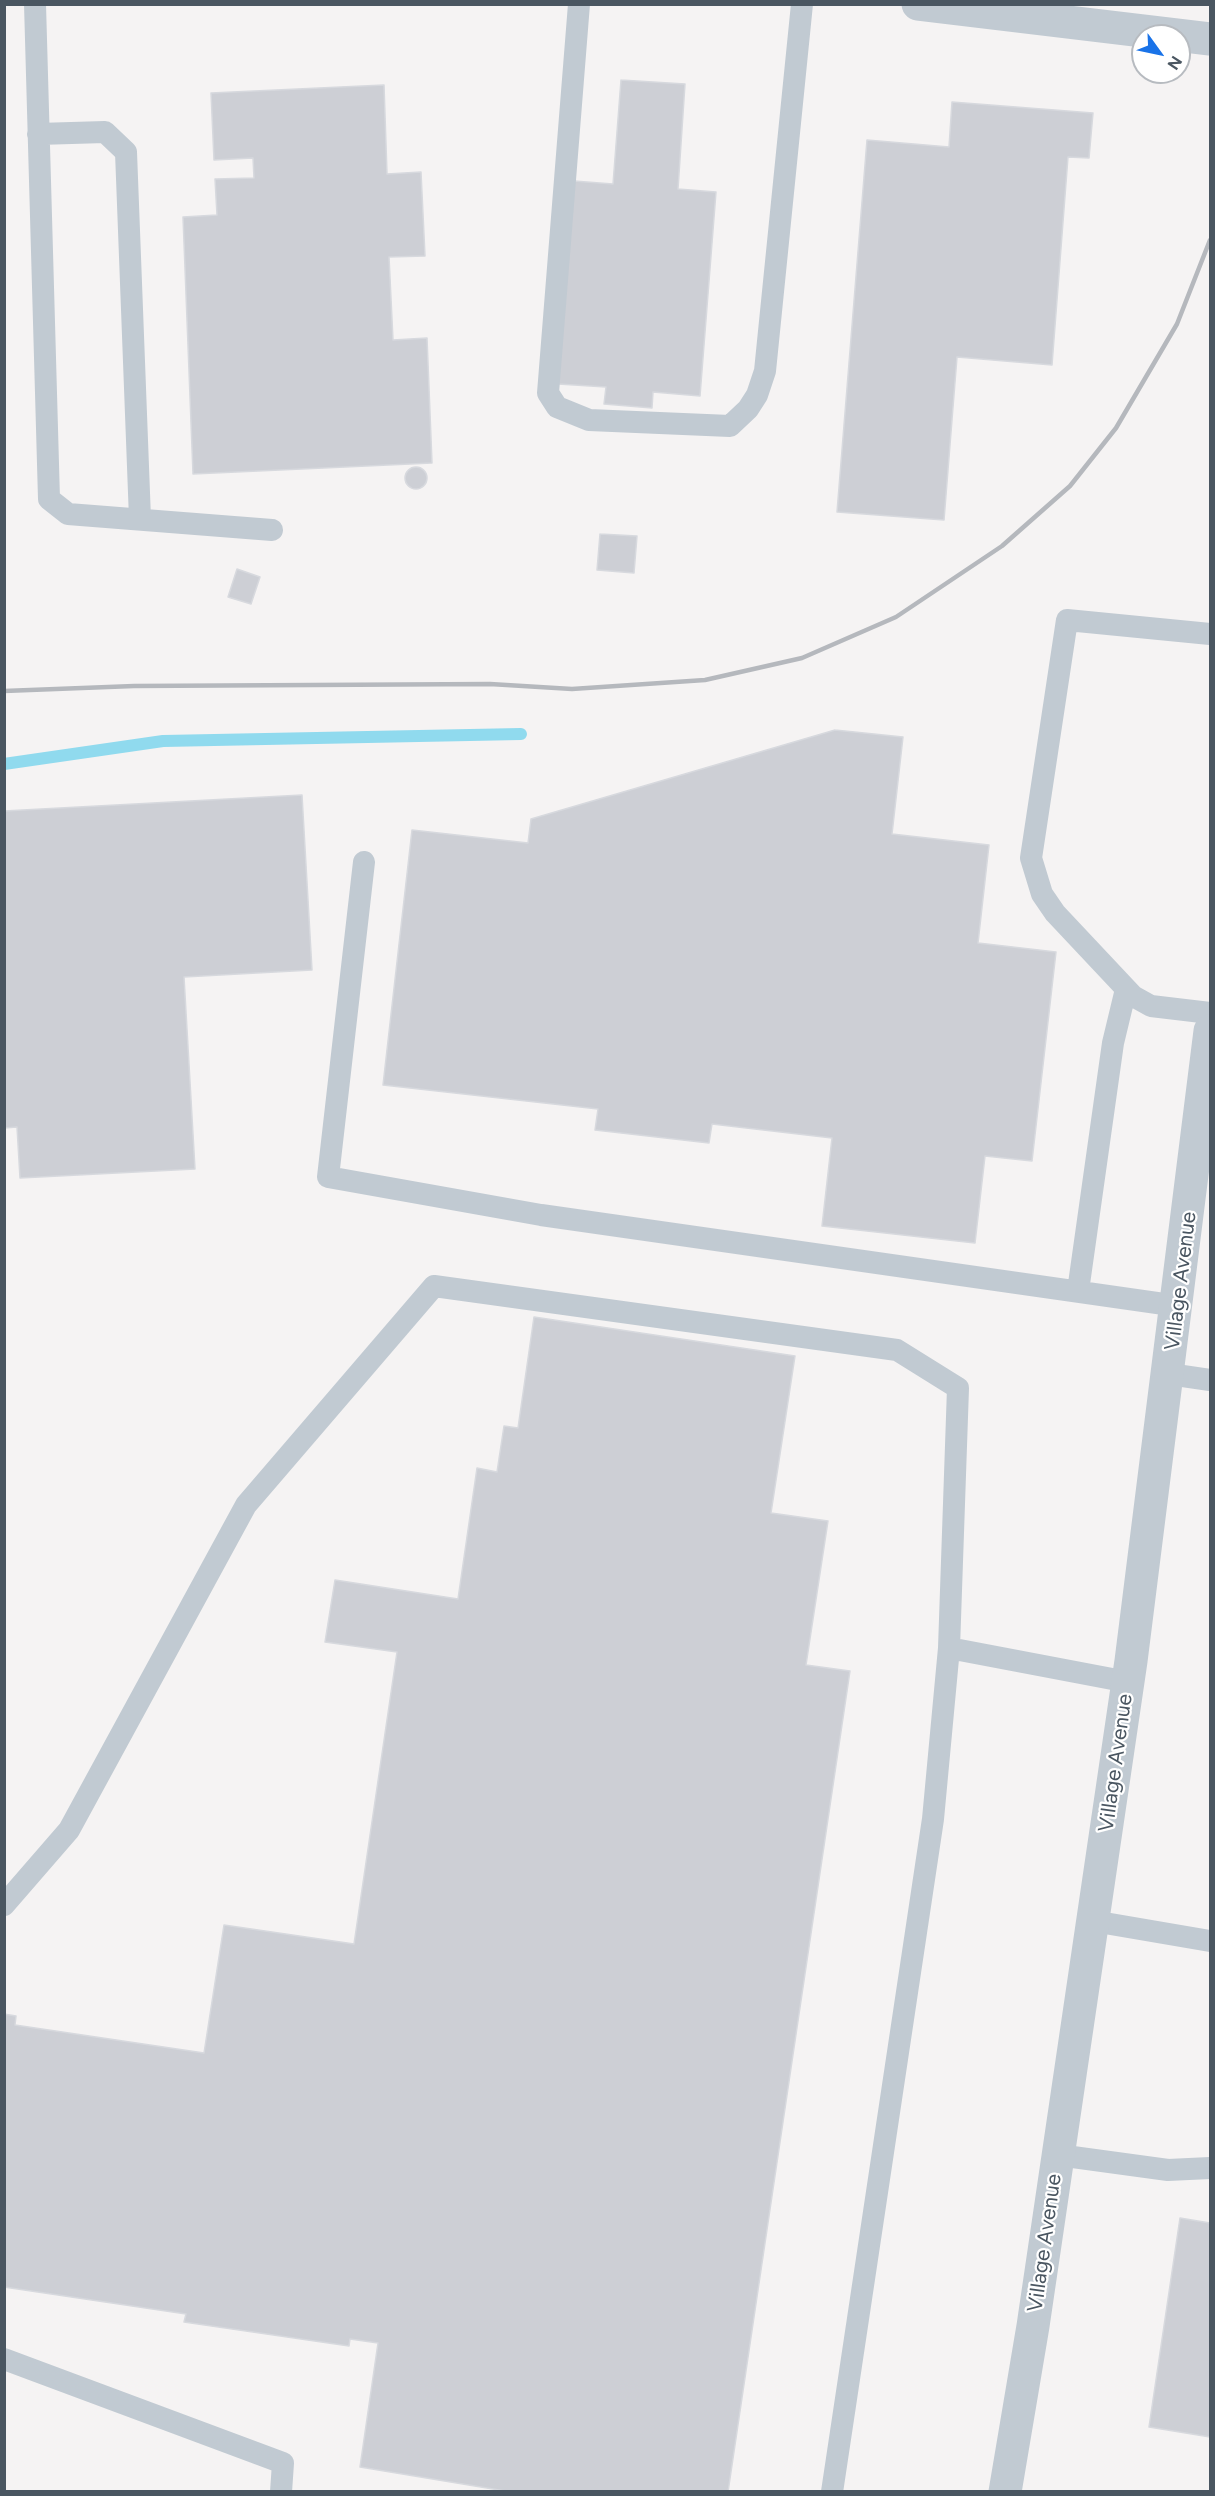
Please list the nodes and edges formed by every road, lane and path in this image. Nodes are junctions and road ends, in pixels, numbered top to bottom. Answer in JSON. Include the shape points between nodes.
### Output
{"nodes":[{"id":1,"x":35,"y":4,"type":"edge"},
{"id":2,"x":579,"y":4,"type":"edge"},
{"id":3,"x":802,"y":4,"type":"edge"},
{"id":4,"x":918,"y":4,"type":"edge"},
{"id":5,"x":1210,"y":39,"type":"edge"},
{"id":6,"x":38,"y":134,"type":"junction"},
{"id":7,"x":140,"y":519,"type":"junction"},
{"id":8,"x":272,"y":530,"type":"dead end"},
{"id":9,"x":1210,"y":634,"type":"edge"},
{"id":10,"x":364,"y":862,"type":"dead end"},
{"id":11,"x":1126,"y":990,"type":"junction"},
{"id":12,"x":1210,"y":1013,"type":"edge"},
{"id":13,"x":1210,"y":1031,"type":"edge"},
{"id":14,"x":1203,"y":1159,"type":"edge"},
{"id":15,"x":1078,"y":1291,"type":"junction"},
{"id":16,"x":1178,"y":1306,"type":"junction"},
{"id":17,"x":1169,"y":1374,"type":"junction"},
{"id":18,"x":1210,"y":1380,"type":"edge"},
{"id":19,"x":949,"y":1648,"type":"junction"},
{"id":20,"x":1128,"y":1682,"type":"junction"},
{"id":21,"x":4,"y":1905,"type":"edge"},
{"id":22,"x":1093,"y":1921,"type":"junction"},
{"id":23,"x":1210,"y":1941,"type":"edge"},
{"id":24,"x":1058,"y":2155,"type":"junction"},
{"id":25,"x":1210,"y":2168,"type":"edge"},
{"id":26,"x":4,"y":2359,"type":"edge"},
{"id":27,"x":1005,"y":2491,"type":"edge"},
{"id":28,"x":281,"y":2492,"type":"edge"},
{"id":29,"x":832,"y":2492,"type":"edge"}],
"edges":[{"from":1,"to":6,"type":"lane"},
{"from":2,"to":3,"type":"lane","via":[[548,393],[557,407],[590,420],[730,426],[757,395],[765,371]]},
{"from":4,"to":5,"type":"street"},
{"from":6,"to":7,"type":"lane","via":[[49,498],[68,514]]},
{"from":6,"to":7,"type":"lane","via":[[105,132],[126,152]]},
{"from":7,"to":8,"type":"lane"},
{"from":9,"to":11,"type":"lane","via":[[1067,620],[1030,858],[1042,894],[1055,913]]},
{"from":10,"to":15,"type":"lane","via":[[328,1177],[541,1215]]},
{"from":11,"to":12,"type":"lane","via":[[1151,1006]]},
{"from":11,"to":15,"type":"lane","via":[[1113,1043]]},
{"from":13,"to":14,"type":"street","name":"Village Avenue"},
{"from":14,"to":16,"type":"street","name":"Village Avenue"},
{"from":15,"to":16,"type":"lane"},
{"from":16,"to":17,"type":"street","name":"Village Avenue"},
{"from":17,"to":18,"type":"lane"},
{"from":17,"to":20,"type":"street","name":"Village Avenue"},
{"from":19,"to":20,"type":"lane"},
{"from":19,"to":21,"type":"lane","via":[[958,1388],[897,1350],[434,1286],[246,1504],[69,1830]]},
{"from":19,"to":29,"type":"lane","via":[[933,1819]]},
{"from":20,"to":22,"type":"street","name":"Village Avenue"},
{"from":22,"to":23,"type":"lane"},
{"from":22,"to":24,"type":"street","name":"Village Avenue"},
{"from":24,"to":25,"type":"lane","via":[[1168,2170]]},
{"from":24,"to":27,"type":"street","name":"Village Avenue"},
{"from":26,"to":28,"type":"lane","via":[[283,2463]]}]}
